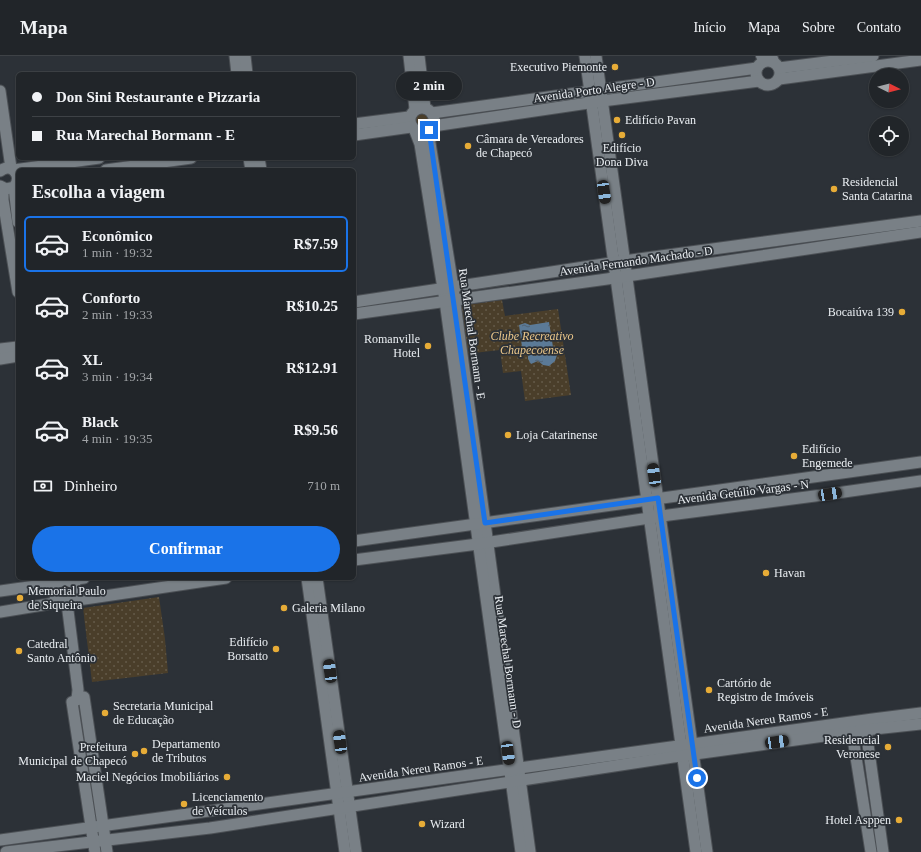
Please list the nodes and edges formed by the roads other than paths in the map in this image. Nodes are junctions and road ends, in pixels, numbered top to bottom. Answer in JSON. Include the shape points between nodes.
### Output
{"nodes":[{"id":1,"x":235,"y":56,"type":"edge"},
{"id":2,"x":245,"y":56,"type":"edge"},
{"id":3,"x":409,"y":56,"type":"edge"},
{"id":4,"x":419,"y":56,"type":"edge"},
{"id":5,"x":584,"y":56,"type":"edge"},
{"id":6,"x":596,"y":56,"type":"edge"},
{"id":7,"x":873,"y":56,"type":"edge"},
{"id":8,"x":921,"y":60,"type":"edge"},
{"id":9,"x":770,"y":65,"type":"edge"},
{"id":10,"x":237,"y":72,"type":"edge"},
{"id":11,"x":247,"y":72,"type":"edge"},
{"id":12,"x":759,"y":81,"type":"junction"},
{"id":13,"x":595,"y":90,"type":"junction"},
{"id":14,"x":0,"y":92,"type":"edge"},
{"id":15,"x":597,"y":102,"type":"junction"},
{"id":16,"x":418,"y":117,"type":"junction"},
{"id":17,"x":356,"y":124,"type":"edge"},
{"id":18,"x":431,"y":128,"type":"junction"},
{"id":19,"x":356,"y":134,"type":"edge"},
{"id":20,"x":81,"y":160,"type":"edge"},
{"id":21,"x":171,"y":160,"type":"edge"},
{"id":22,"x":112,"y":166,"type":"edge"},
{"id":23,"x":5,"y":169,"type":"edge"},
{"id":24,"x":16,"y":176,"type":"edge"},
{"id":25,"x":10,"y":186,"type":"edge"},
{"id":26,"x":16,"y":213,"type":"edge"},
{"id":27,"x":921,"y":221,"type":"edge"},
{"id":28,"x":921,"y":232,"type":"edge"},
{"id":29,"x":619,"y":262,"type":"junction"},
{"id":30,"x":444,"y":264,"type":"junction"},
{"id":31,"x":621,"y":277,"type":"junction"},
{"id":32,"x":16,"y":280,"type":"edge"},
{"id":33,"x":448,"y":288,"type":"junction"},
{"id":34,"x":449,"y":300,"type":"junction"},
{"id":35,"x":356,"y":302,"type":"edge"},
{"id":36,"x":356,"y":314,"type":"edge"},
{"id":37,"x":16,"y":347,"type":"edge"},
{"id":38,"x":0,"y":349,"type":"edge"},
{"id":39,"x":16,"y":356,"type":"edge"},
{"id":40,"x":0,"y":359,"type":"edge"},
{"id":41,"x":921,"y":462,"type":"edge"},
{"id":42,"x":921,"y":481,"type":"edge"},
{"id":43,"x":653,"y":499,"type":"junction"},
{"id":44,"x":655,"y":517,"type":"junction"},
{"id":45,"x":480,"y":523,"type":"junction"},
{"id":46,"x":356,"y":541,"type":"edge"},
{"id":47,"x":483,"y":543,"type":"junction"},
{"id":48,"x":356,"y":560,"type":"edge"},
{"id":49,"x":63,"y":580,"type":"edge"},
{"id":50,"x":213,"y":580,"type":"edge"},
{"id":51,"x":307,"y":580,"type":"edge"},
{"id":52,"x":317,"y":580,"type":"edge"},
{"id":53,"x":0,"y":592,"type":"edge"},
{"id":54,"x":66,"y":602,"type":"junction"},
{"id":55,"x":0,"y":612,"type":"edge"},
{"id":56,"x":77,"y":699,"type":"junction"},
{"id":57,"x":921,"y":713,"type":"edge"},
{"id":58,"x":921,"y":724,"type":"edge"},
{"id":59,"x":866,"y":730,"type":"junction"},
{"id":60,"x":852,"y":732,"type":"junction"},
{"id":61,"x":688,"y":750,"type":"junction"},
{"id":62,"x":869,"y":753,"type":"junction"},
{"id":63,"x":856,"y":755,"type":"junction"},
{"id":64,"x":514,"y":769,"type":"junction"},
{"id":65,"x":516,"y":781,"type":"junction"},
{"id":66,"x":342,"y":793,"type":"junction"},
{"id":67,"x":343,"y":809,"type":"junction"},
{"id":68,"x":103,"y":826,"type":"junction"},
{"id":69,"x":92,"y":827,"type":"junction"},
{"id":70,"x":105,"y":839,"type":"junction"},
{"id":71,"x":0,"y":840,"type":"edge"},
{"id":72,"x":94,"y":846,"type":"edge"},
{"id":73,"x":6,"y":852,"type":"edge"},
{"id":74,"x":107,"y":852,"type":"edge"},
{"id":75,"x":344,"y":852,"type":"edge"},
{"id":76,"x":356,"y":852,"type":"edge"},
{"id":77,"x":521,"y":852,"type":"edge"},
{"id":78,"x":530,"y":852,"type":"edge"},
{"id":79,"x":696,"y":852,"type":"edge"},
{"id":80,"x":707,"y":852,"type":"edge"},
{"id":81,"x":871,"y":852,"type":"edge"},
{"id":82,"x":883,"y":852,"type":"edge"}],
"edges":[{"from":1,"to":10,"type":"street"},
{"from":2,"to":11,"type":"street"},
{"from":3,"to":16,"type":"street","name":"Rua Marechal Bormann - E"},
{"from":4,"to":16,"type":"street","name":"Rua Marechal Bormann - E"},
{"from":5,"to":13,"type":"street"},
{"from":6,"to":13,"type":"street"},
{"from":7,"to":9,"type":"street","name":"Avenida Porto Alegre - D"},
{"from":8,"to":9,"type":"street","name":"Avenida Porto Alegre - D"},
{"from":9,"to":12,"type":"street","via":[[756,77]]},
{"from":9,"to":12,"type":"street","name":"Avenida Porto Alegre - D","via":[[771,85]]},
{"from":9,"to":13,"type":"street","name":"Avenida Porto Alegre - D"},
{"from":12,"to":15,"type":"street","name":"Avenida Porto Alegre - D"},
{"from":13,"to":15,"type":"street"},
{"from":13,"to":16,"type":"street","name":"Avenida Porto Alegre - D"},
{"from":14,"to":23,"type":"street"},
{"from":15,"to":18,"type":"street","name":"Avenida Porto Alegre - D"},
{"from":15,"to":29,"type":"street"},
{"from":16,"to":17,"type":"street","name":"Avenida Porto Alegre - D"},
{"from":16,"to":18,"type":"street","name":"Rua Marechal Bormann - E","via":[[434,122]]},
{"from":16,"to":18,"type":"street","name":"Avenida Porto Alegre - D","via":[[425,132]]},
{"from":16,"to":19,"type":"street","name":"Avenida Porto Alegre - D"},
{"from":16,"to":30,"type":"street","name":"Rua Marechal Bormann - E","via":[[420,144]]},
{"from":18,"to":30,"type":"street","name":"Rua Marechal Bormann - E","via":[[430,142]]},
{"from":20,"to":23,"type":"street"},
{"from":21,"to":22,"type":"street"},
{"from":23,"to":24,"type":"street"},
{"from":25,"to":26,"type":"street"},
{"from":25,"to":32,"type":"street","via":[[5,212]]},
{"from":27,"to":29,"type":"street","name":"Avenida Fernando Machado - D"},
{"from":28,"to":31,"type":"street","name":"Avenida Fernando Machado - D"},
{"from":29,"to":31,"type":"street"},
{"from":29,"to":33,"type":"street","name":"Avenida Fernando Machado - D"},
{"from":30,"to":33,"type":"street","name":"Rua Marechal Bormann - E"},
{"from":31,"to":34,"type":"street","name":"Avenida Fernando Machado - D"},
{"from":31,"to":43,"type":"street"},
{"from":33,"to":34,"type":"street","name":"Rua Marechal Bormann - E"},
{"from":33,"to":35,"type":"street","name":"Avenida Fernando Machado - D"},
{"from":34,"to":36,"type":"street","name":"Avenida Fernando Machado - D"},
{"from":34,"to":45,"type":"street","name":"Rua Marechal Bormann - E"},
{"from":37,"to":38,"type":"street"},
{"from":39,"to":40,"type":"street"},
{"from":41,"to":43,"type":"street","name":"Avenida Getúlio Vargas - N"},
{"from":42,"to":44,"type":"street","name":"Avenida Getúlio Vargas - N"},
{"from":43,"to":44,"type":"street"},
{"from":43,"to":45,"type":"street","name":"Avenida Getúlio Vargas - N"},
{"from":44,"to":47,"type":"street","name":"Avenida Getúlio Vargas - N"},
{"from":44,"to":61,"type":"street"},
{"from":45,"to":46,"type":"street","name":"Avenida Getúlio Vargas - N"},
{"from":45,"to":47,"type":"street","name":"Rua Marechal Bormann - D"},
{"from":47,"to":48,"type":"street","name":"Avenida Getúlio Vargas - N"},
{"from":47,"to":64,"type":"street","name":"Rua Marechal Bormann - D"},
{"from":49,"to":53,"type":"street"},
{"from":49,"to":54,"type":"street","via":[[54,588],[54,594],[56,599]]},
{"from":49,"to":54,"type":"street","via":[[76,588],[76,595]]},
{"from":50,"to":54,"type":"street"},
{"from":51,"to":66,"type":"street"},
{"from":52,"to":66,"type":"street"},
{"from":54,"to":55,"type":"street"},
{"from":54,"to":56,"type":"street","via":[[78,690]]},
{"from":56,"to":68,"type":"street","via":[[84,697]]},
{"from":56,"to":69,"type":"street","via":[[72,702]]},
{"from":57,"to":61,"type":"street","name":"Avenida Nereu Ramos - E","via":[[864,720]]},
{"from":58,"to":59,"type":"street","name":"Avenida Nereu Ramos - E"},
{"from":59,"to":60,"type":"street","name":"Avenida Nereu Ramos - E"},
{"from":59,"to":62,"type":"street"},
{"from":60,"to":61,"type":"street","name":"Avenida Nereu Ramos - E"},
{"from":60,"to":63,"type":"street"},
{"from":61,"to":64,"type":"street","name":"Avenida Nereu Ramos - E"},
{"from":61,"to":65,"type":"street","name":"Avenida Nereu Ramos - E"},
{"from":61,"to":79,"type":"street"},
{"from":61,"to":80,"type":"street"},
{"from":62,"to":63,"type":"street"},
{"from":62,"to":82,"type":"street"},
{"from":63,"to":81,"type":"street"},
{"from":64,"to":65,"type":"street","name":"Rua Marechal Bormann - D"},
{"from":64,"to":66,"type":"street","name":"Avenida Nereu Ramos - E"},
{"from":65,"to":67,"type":"street","name":"Avenida Nereu Ramos - E"},
{"from":65,"to":77,"type":"street","name":"Rua Marechal Bormann - D"},
{"from":65,"to":78,"type":"street","name":"Rua Marechal Bormann - D"},
{"from":66,"to":67,"type":"street"},
{"from":66,"to":68,"type":"street","name":"Avenida Nereu Ramos - E"},
{"from":67,"to":70,"type":"street","name":"Avenida Nereu Ramos - E","via":[[210,828]]},
{"from":67,"to":75,"type":"street"},
{"from":67,"to":76,"type":"street","via":[[354,837]]},
{"from":68,"to":69,"type":"street","name":"Avenida Nereu Ramos - E"},
{"from":68,"to":70,"type":"street"},
{"from":69,"to":71,"type":"street","name":"Avenida Nereu Ramos - E"},
{"from":69,"to":72,"type":"street"},
{"from":70,"to":72,"type":"street","name":"Avenida Nereu Ramos - E"},
{"from":70,"to":74,"type":"street"},
{"from":72,"to":73,"type":"street","name":"Avenida Nereu Ramos - E"}]}
